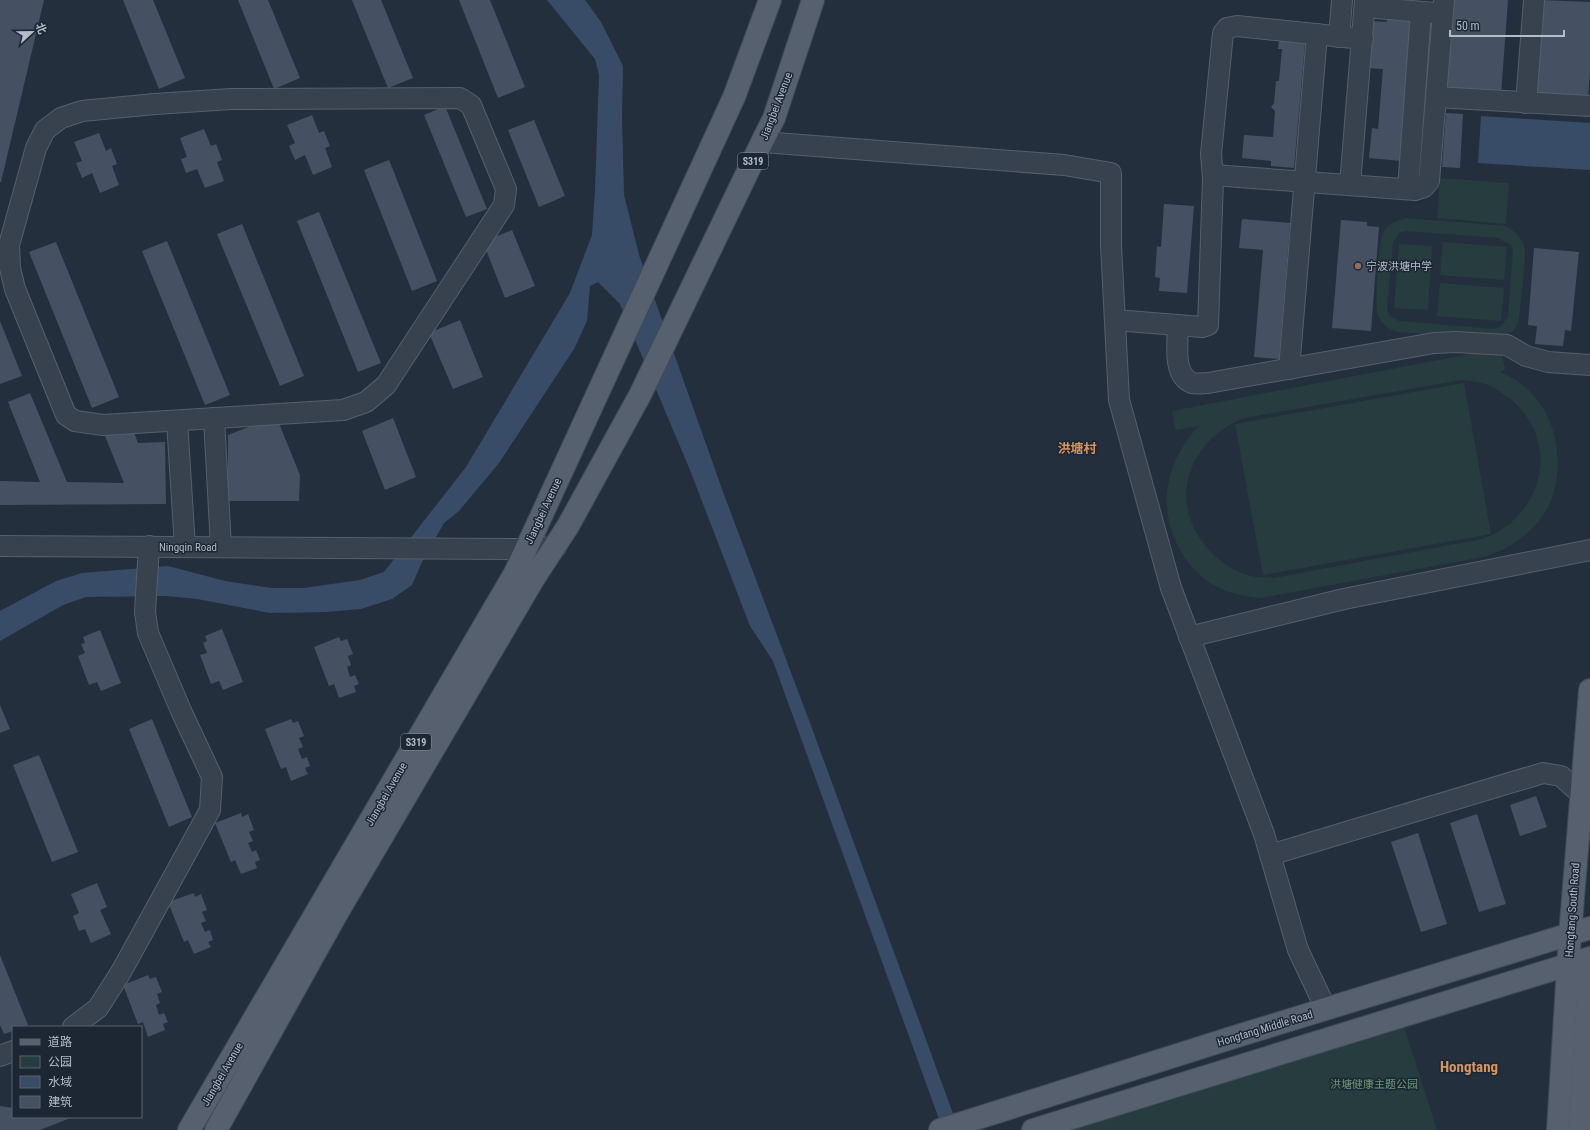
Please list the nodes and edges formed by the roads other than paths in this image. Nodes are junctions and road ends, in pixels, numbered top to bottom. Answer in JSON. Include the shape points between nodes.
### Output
{"nodes":[{"id":1,"x":770,"y":0,"type":"edge"},
{"id":2,"x":813,"y":0,"type":"edge"},
{"id":3,"x":1342,"y":0,"type":"edge"},
{"id":4,"x":1534,"y":0,"type":"edge"},
{"id":5,"x":1365,"y":4,"type":"edge"},
{"id":6,"x":1443,"y":7,"type":"edge"},
{"id":7,"x":1421,"y":12,"type":"junction"},
{"id":8,"x":1317,"y":34,"type":"junction"},
{"id":9,"x":1339,"y":37,"type":"junction"},
{"id":10,"x":1363,"y":39,"type":"junction"},
{"id":11,"x":1436,"y":97,"type":"junction"},
{"id":12,"x":1526,"y":103,"type":"junction"},
{"id":13,"x":1590,"y":106,"type":"edge"},
{"id":14,"x":762,"y":142,"type":"junction"},
{"id":15,"x":1213,"y":175,"type":"junction"},
{"id":16,"x":1304,"y":182,"type":"junction"},
{"id":17,"x":1350,"y":185,"type":"junction"},
{"id":18,"x":1408,"y":189,"type":"junction"},
{"id":19,"x":4,"y":244,"type":"edge"},
{"id":20,"x":1115,"y":320,"type":"junction"},
{"id":21,"x":1178,"y":325,"type":"junction"},
{"id":22,"x":1590,"y":365,"type":"edge"},
{"id":23,"x":1289,"y":369,"type":"junction"},
{"id":24,"x":214,"y":418,"type":"junction"},
{"id":25,"x":177,"y":421,"type":"junction"},
{"id":26,"x":0,"y":546,"type":"edge"},
{"id":27,"x":149,"y":546,"type":"junction"},
{"id":28,"x":184,"y":547,"type":"junction"},
{"id":29,"x":221,"y":547,"type":"junction"},
{"id":30,"x":556,"y":547,"type":"junction"},
{"id":31,"x":526,"y":549,"type":"junction"},
{"id":32,"x":1590,"y":550,"type":"edge"},
{"id":33,"x":1189,"y":637,"type":"junction"},
{"id":34,"x":1590,"y":690,"type":"edge"},
{"id":35,"x":1581,"y":794,"type":"junction"},
{"id":36,"x":1270,"y":855,"type":"junction"},
{"id":37,"x":1590,"y":928,"type":"edge"},
{"id":38,"x":1570,"y":935,"type":"junction"},
{"id":39,"x":1590,"y":958,"type":"edge"},
{"id":40,"x":1568,"y":965,"type":"junction"},
{"id":41,"x":1326,"y":1009,"type":"junction"},
{"id":42,"x":74,"y":1026,"type":"edge"},
{"id":43,"x":12,"y":1051,"type":"edge"},
{"id":44,"x":0,"y":1056,"type":"edge"},
{"id":45,"x":189,"y":1130,"type":"edge"},
{"id":46,"x":216,"y":1130,"type":"edge"},
{"id":47,"x":940,"y":1130,"type":"edge"},
{"id":48,"x":1033,"y":1130,"type":"edge"},
{"id":49,"x":1558,"y":1130,"type":"edge"},
{"id":50,"x":1580,"y":1130,"type":"edge"}],
"edges":[{"from":1,"to":31,"type":"main road","name":"Jiangbei Avenue","number":"S319","via":[[734,97]]},
{"from":2,"to":14,"type":"main road","name":"Jiangbei Avenue","number":"S319","via":[[774,118]]},
{"from":3,"to":9,"type":"street"},
{"from":4,"to":12,"type":"street"},
{"from":5,"to":7,"type":"street"},
{"from":5,"to":10,"type":"street"},
{"from":6,"to":7,"type":"street"},
{"from":6,"to":11,"type":"street"},
{"from":7,"to":18,"type":"street"},
{"from":8,"to":9,"type":"street"},
{"from":8,"to":15,"type":"street","via":[[1237,26],[1227,28],[1223,33],[1212,147]]},
{"from":8,"to":16,"type":"street"},
{"from":9,"to":10,"type":"street"},
{"from":10,"to":17,"type":"street"},
{"from":11,"to":12,"type":"street"},
{"from":11,"to":18,"type":"street","via":[[1429,182],[1415,190]]},
{"from":12,"to":13,"type":"street"},
{"from":14,"to":20,"type":"street","via":[[1064,165],[1111,173]]},
{"from":14,"to":30,"type":"main road","name":"Jiangbei Avenue","number":"S319","via":[[640,395]]},
{"from":15,"to":16,"type":"street"},
{"from":15,"to":21,"type":"street","via":[[1208,325]]},
{"from":16,"to":17,"type":"street"},
{"from":16,"to":23,"type":"street"},
{"from":17,"to":18,"type":"street"},
{"from":19,"to":24,"type":"street","via":[[36,148],[45,130],[61,118],[82,112],[231,99],[460,98],[471,105],[506,189],[504,205],[386,385],[366,402],[344,410]]},
{"from":19,"to":25,"type":"street","via":[[15,289],[66,415],[75,421],[103,425]]},
{"from":20,"to":21,"type":"street"},
{"from":20,"to":33,"type":"street","via":[[1119,400],[1171,588]]},
{"from":21,"to":23,"type":"street","via":[[1178,364],[1183,377],[1193,383],[1208,383]]},
{"from":22,"to":23,"type":"street","via":[[1548,362],[1526,356],[1507,345],[1456,342],[1434,343]]},
{"from":24,"to":25,"type":"street"},
{"from":24,"to":29,"type":"street"},
{"from":25,"to":28,"type":"street"},
{"from":26,"to":27,"type":"street","name":"Ningqin Road"},
{"from":27,"to":28,"type":"street","name":"Ningqin Road"},
{"from":27,"to":42,"type":"street","via":[[145,612],[148,633],[212,777],[210,810],[121,972],[98,1008]]},
{"from":28,"to":29,"type":"street","name":"Ningqin Road"},
{"from":29,"to":31,"type":"street","name":"Ningqin Road"},
{"from":30,"to":31,"type":"street","name":"Ningqin Road"},
{"from":30,"to":46,"type":"main road","name":"Jiangbei Avenue","number":"S319","via":[[534,578],[340,909]]},
{"from":31,"to":45,"type":"main road","name":"Jiangbei Avenue","number":"S319","via":[[515,572]]},
{"from":32,"to":33,"type":"street","via":[[1344,599]]},
{"from":33,"to":36,"type":"street"},
{"from":34,"to":35,"type":"main road","name":"Hongtang South Road"},
{"from":35,"to":36,"type":"street","via":[[1561,776],[1543,772]]},
{"from":35,"to":38,"type":"main road","name":"Hongtang South Road"},
{"from":36,"to":41,"type":"street","via":[[1298,950]]},
{"from":37,"to":38,"type":"main road","name":"Hongtang Middle Road"},
{"from":38,"to":40,"type":"main road","name":"Hongtang South Road"},
{"from":38,"to":41,"type":"main road","name":"Hongtang Middle Road"},
{"from":39,"to":40,"type":"main road"},
{"from":39,"to":50,"type":"main road","name":"Hongtang South Road"},
{"from":40,"to":48,"type":"main road"},
{"from":40,"to":49,"type":"main road","name":"Hongtang South Road"},
{"from":41,"to":47,"type":"main road","name":"Hongtang Middle Road"},
{"from":43,"to":44,"type":"street"}]}
